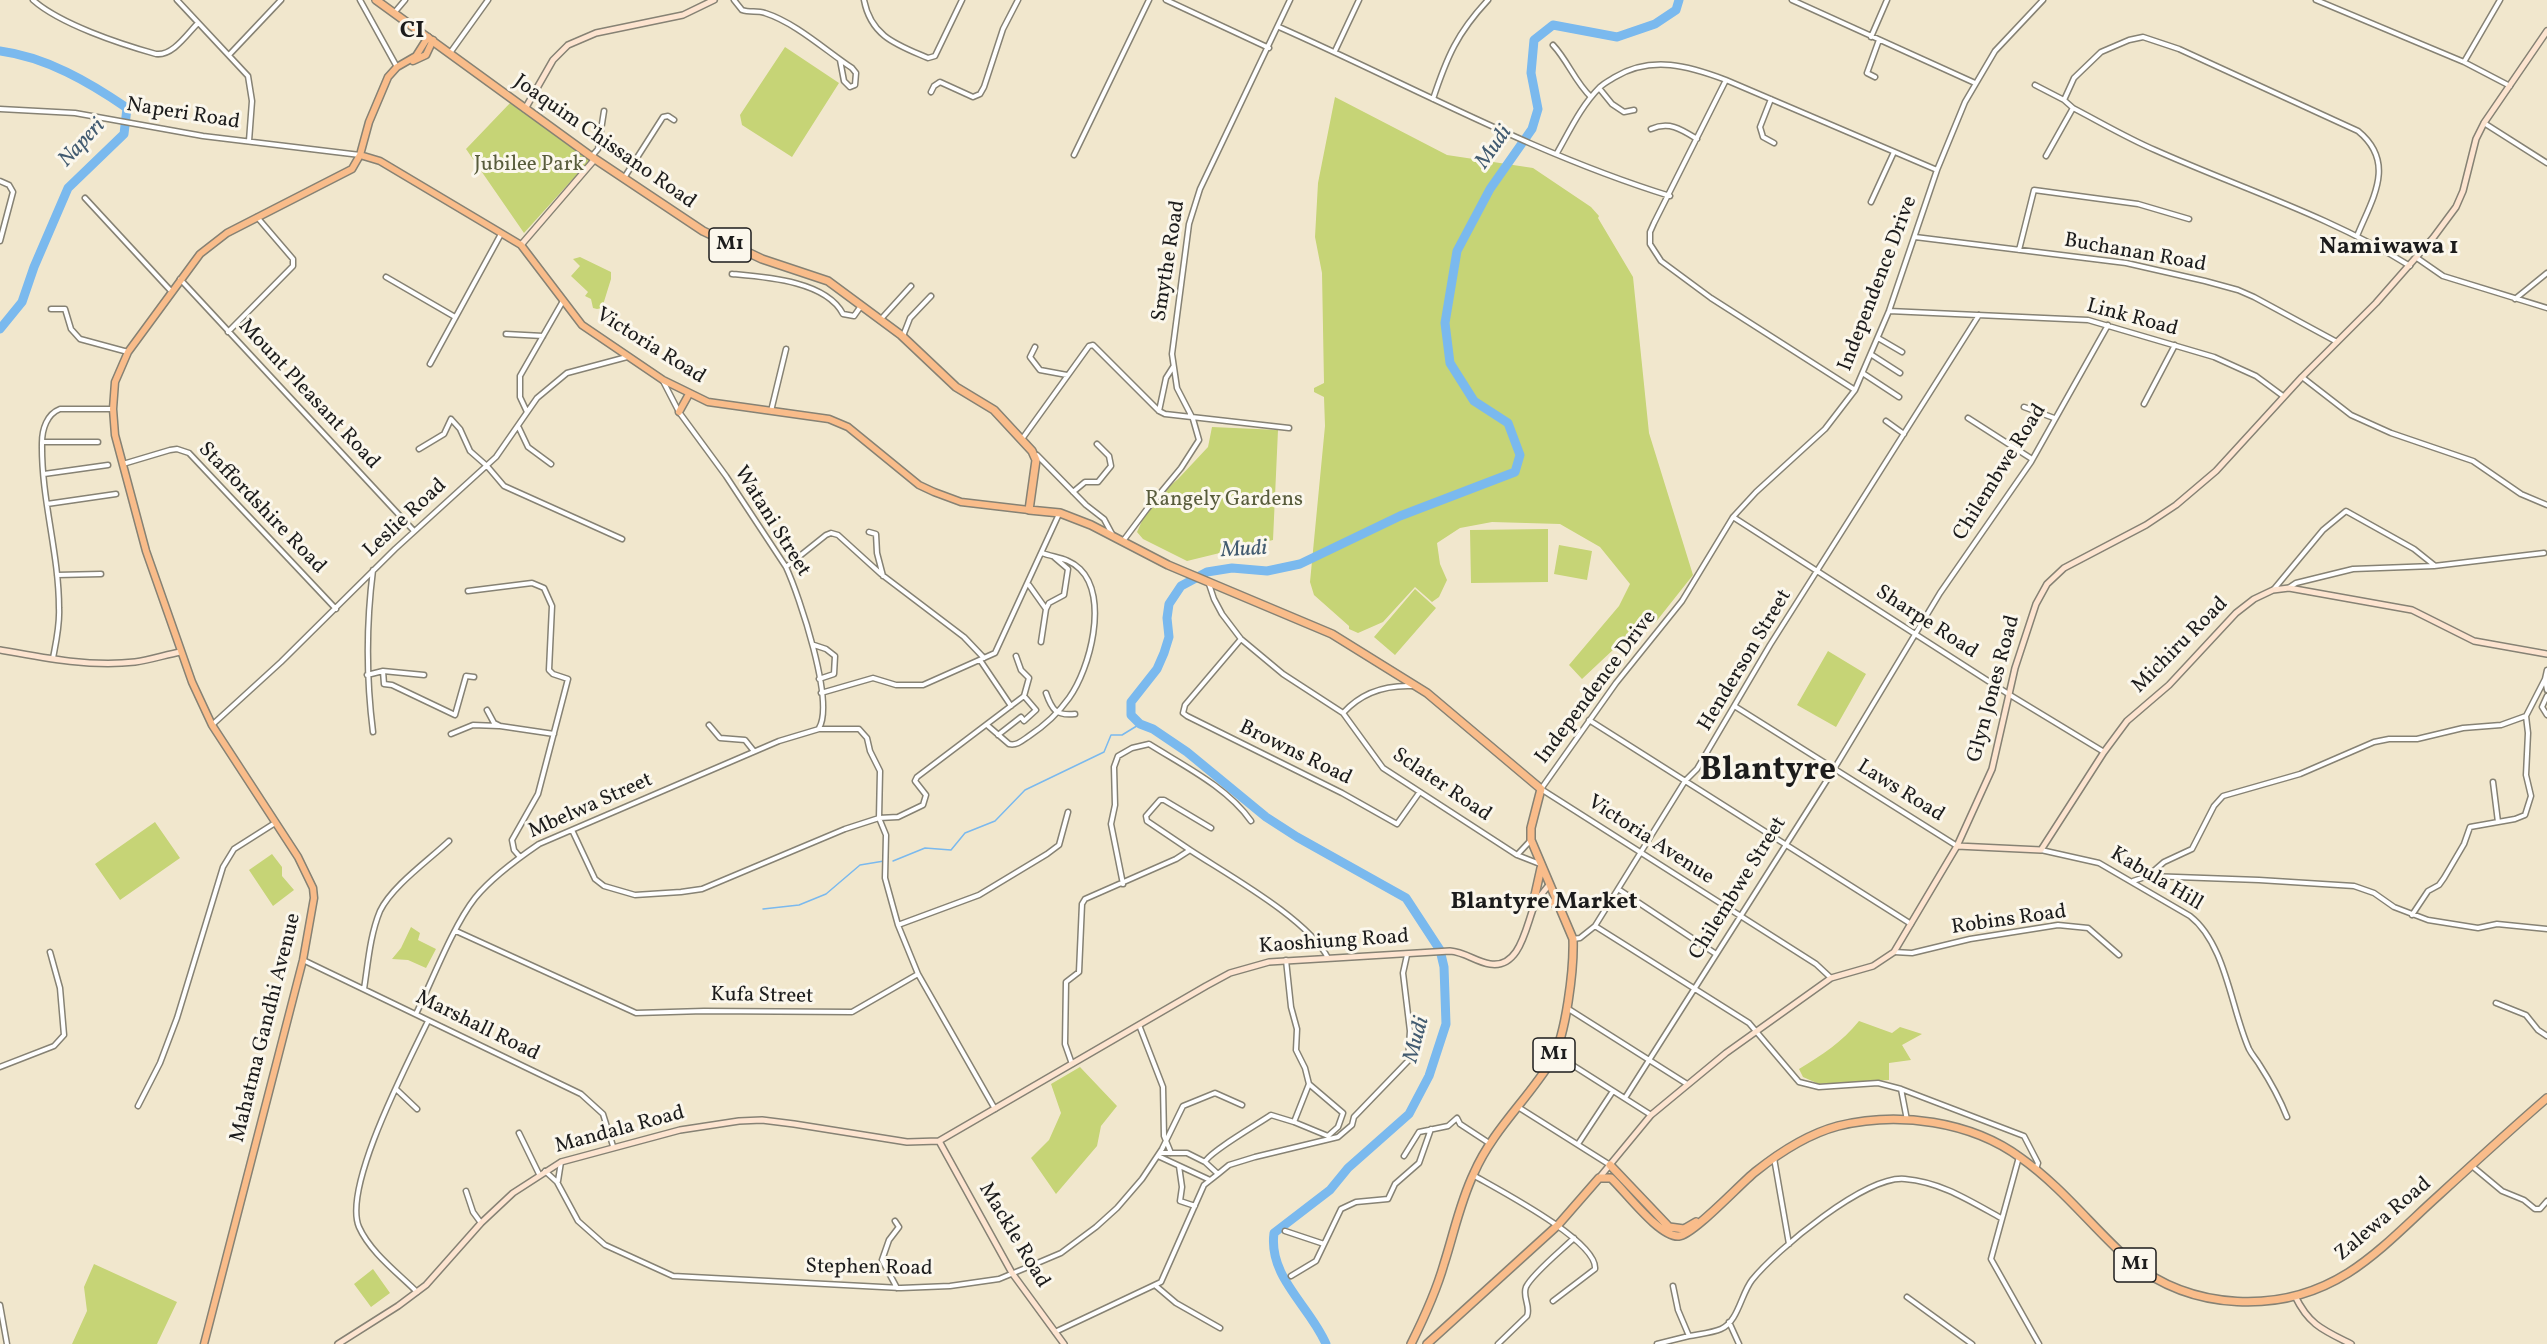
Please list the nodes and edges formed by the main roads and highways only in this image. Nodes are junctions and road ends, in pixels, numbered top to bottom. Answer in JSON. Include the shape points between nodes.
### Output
{"nodes":[{"id":1,"x":376,"y":0,"type":"edge"},
{"id":2,"x":430,"y":39,"type":"junction"},
{"id":3,"x":360,"y":155,"type":"junction"},
{"id":4,"x":689,"y":394,"type":"junction"},
{"id":5,"x":679,"y":412,"type":"road end"},
{"id":6,"x":1029,"y":510,"type":"junction"},
{"id":7,"x":1541,"y":866,"type":"junction"},
{"id":8,"x":1557,"y":904,"type":"junction"},
{"id":9,"x":2547,"y":1098,"type":"edge"},
{"id":10,"x":1610,"y":1166,"type":"road end"},
{"id":11,"x":1719,"y":1203,"type":"junction"},
{"id":12,"x":204,"y":1344,"type":"edge"},
{"id":13,"x":1411,"y":1344,"type":"edge"},
{"id":14,"x":1427,"y":1344,"type":"edge"}],
"edges":[{"from":1,"to":2,"type":"highway","name":"Joaquim Chissano Road","number":"M1"},
{"from":2,"to":3,"type":"main road","name":"Mahatma Gandhi Avenue","via":[[426,55],[397,67],[382,88]]},
{"from":2,"to":6,"type":"highway","name":"Joaquim Chissano Road","number":"M1","via":[[624,179],[721,242],[828,281],[903,337],[956,387],[994,410],[1032,451],[1036,460]]},
{"from":3,"to":4,"type":"main road","name":"Victoria Road","via":[[380,161],[521,244],[582,326]]},
{"from":3,"to":12,"type":"main road","name":"Mahatma Gandhi Avenue","via":[[347,173],[257,217],[200,254],[128,352],[115,382],[115,435],[122,465],[180,651],[212,725],[298,857],[313,888],[313,912],[303,960]]},
{"from":4,"to":5,"type":"main road"},
{"from":4,"to":6,"type":"main road","name":"Victoria Road","via":[[708,402],[829,419],[848,428],[919,485],[945,497]]},
{"from":6,"to":7,"type":"highway","number":"M1","via":[[1060,513],[1206,582],[1332,634],[1417,686],[1541,789],[1531,840]]},
{"from":7,"to":8,"type":"highway","number":"M1"},
{"from":7,"to":8,"type":"highway","via":[[1536,903]]},
{"from":8,"to":13,"type":"highway","number":"M1","via":[[1574,939],[1574,956],[1555,1054],[1490,1144],[1473,1175],[1431,1302]]},
{"from":9,"to":11,"type":"highway","name":"Zalewa Road","number":"M1","via":[[2362,1263],[2321,1287],[2267,1302],[2209,1299],[2157,1280],[2130,1261],[2020,1156],[2001,1145],[1933,1122],[1889,1119],[1839,1126],[1774,1158]]},
{"from":10,"to":11,"type":"highway","name":"Zalewa Road","number":"M1","via":[[1674,1229],[1689,1227]]},
{"from":11,"to":14,"type":"highway","name":"Zalewa Road","number":"M1","via":[[1694,1229],[1672,1235],[1661,1230],[1611,1179],[1599,1178],[1558,1225]]}]}
